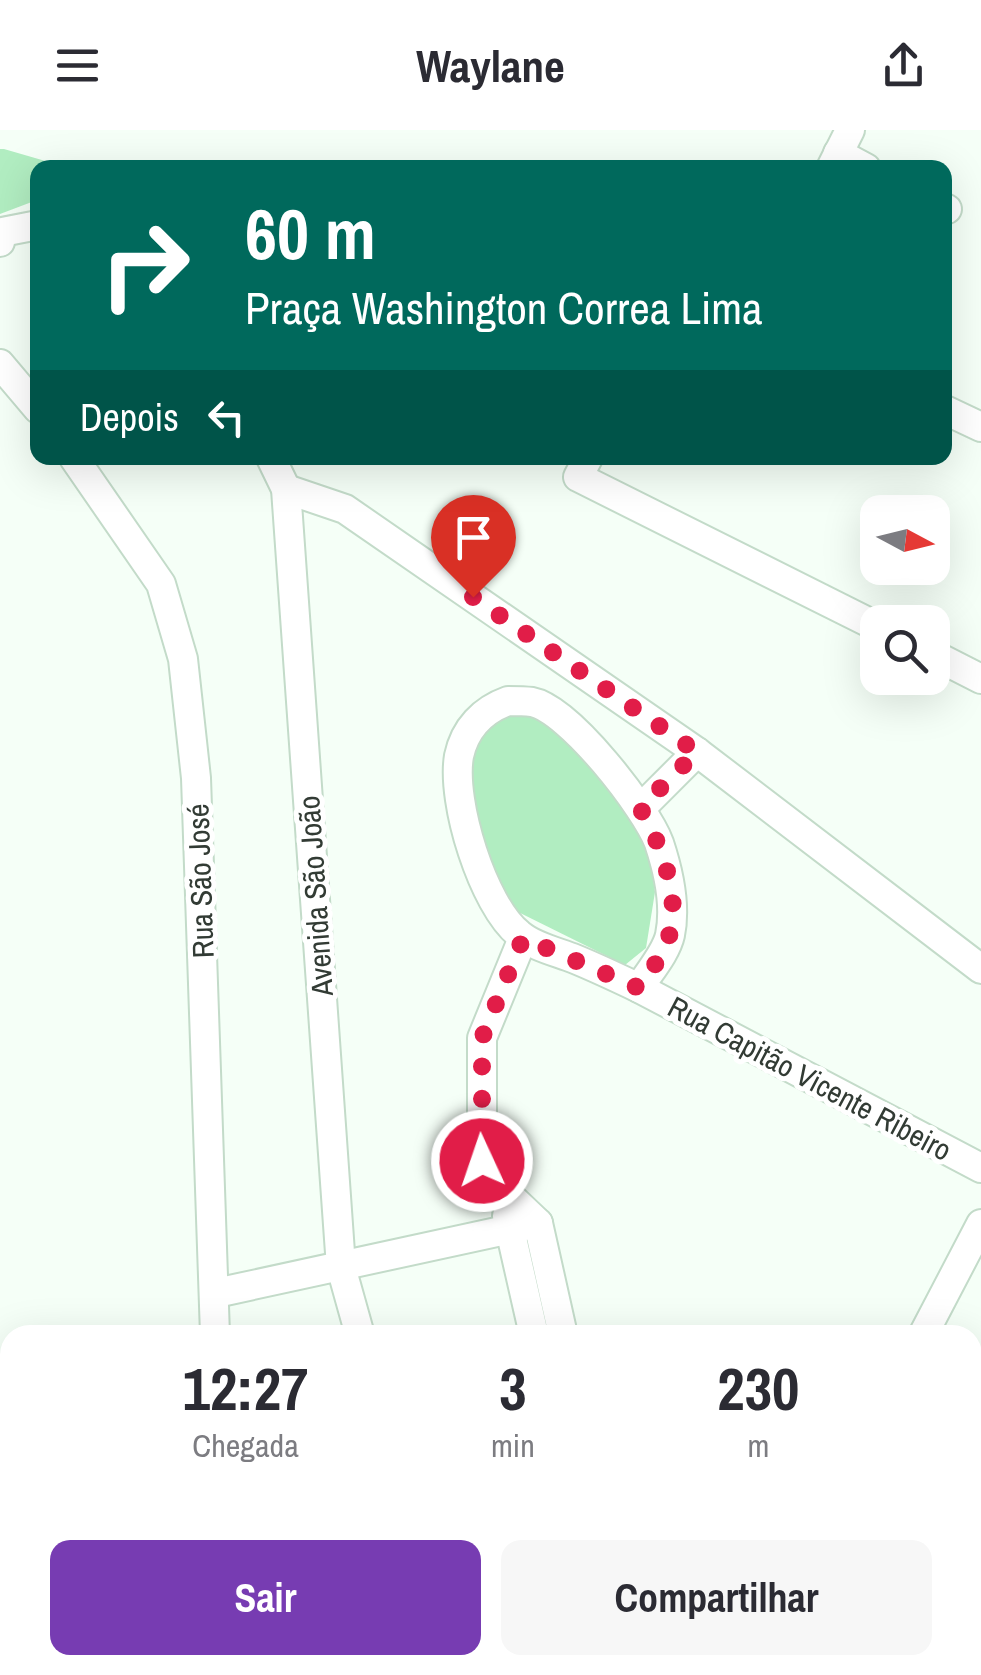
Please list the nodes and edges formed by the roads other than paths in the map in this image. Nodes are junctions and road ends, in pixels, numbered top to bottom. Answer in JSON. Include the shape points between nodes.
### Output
{"nodes":[{"id":1,"x":30,"y":227,"type":"edge"},
{"id":2,"x":0,"y":242,"type":"edge"},
{"id":3,"x":0,"y":364,"type":"edge"},
{"id":4,"x":30,"y":400,"type":"edge"},
{"id":5,"x":952,"y":413,"type":"edge"},
{"id":6,"x":981,"y":427,"type":"edge"},
{"id":7,"x":79,"y":465,"type":"edge"},
{"id":8,"x":274,"y":465,"type":"edge"},
{"id":9,"x":583,"y":467,"type":"edge"},
{"id":10,"x":286,"y":489,"type":"junction"},
{"id":11,"x":860,"y":617,"type":"edge"},
{"id":12,"x":950,"y":663,"type":"edge"},
{"id":13,"x":981,"y":678,"type":"edge"},
{"id":14,"x":697,"y":752,"type":"junction"},
{"id":15,"x":640,"y":808,"type":"junction"},
{"id":16,"x":523,"y":938,"type":"junction"},
{"id":17,"x":981,"y":969,"type":"edge"},
{"id":18,"x":639,"y":988,"type":"junction"},
{"id":19,"x":981,"y":1168,"type":"edge"},
{"id":20,"x":981,"y":1224,"type":"edge"},
{"id":21,"x":525,"y":1227,"type":"junction"},
{"id":22,"x":340,"y":1266,"type":"junction"},
{"id":23,"x":216,"y":1293,"type":"junction"},
{"id":24,"x":215,"y":1325,"type":"edge"},
{"id":25,"x":357,"y":1325,"type":"edge"},
{"id":26,"x":533,"y":1325,"type":"edge"},
{"id":27,"x":559,"y":1325,"type":"edge"},
{"id":28,"x":928,"y":1325,"type":"edge"}],
"edges":[{"from":1,"to":2,"type":"street","via":[[2,232]]},
{"from":3,"to":4,"type":"street"},
{"from":5,"to":6,"type":"street"},
{"from":7,"to":23,"type":"street","name":"Rua São José","via":[[161,584],[184,659],[196,778]]},
{"from":8,"to":10,"type":"street","name":"Avenida São João"},
{"from":9,"to":11,"type":"street"},
{"from":10,"to":14,"type":"street","via":[[345,509]]},
{"from":10,"to":22,"type":"street","name":"Avenida São João"},
{"from":12,"to":13,"type":"street"},
{"from":14,"to":15,"type":"street"},
{"from":14,"to":17,"type":"street"},
{"from":15,"to":16,"type":"street","via":[[575,729],[534,702],[490,708],[470,727],[459,756],[460,795],[476,866],[488,897]]},
{"from":15,"to":18,"type":"street","via":[[658,840],[671,909],[670,937]]},
{"from":16,"to":18,"type":"street","name":"Rua Capitão Vicente Ribeiro"},
{"from":16,"to":21,"type":"street","via":[[482,1038],[482,1161]]},
{"from":18,"to":19,"type":"street","name":"Rua Capitão Vicente Ribeiro"},
{"from":20,"to":28,"type":"street"},
{"from":21,"to":22,"type":"street"},
{"from":21,"to":26,"type":"street"},
{"from":21,"to":27,"type":"street"},
{"from":22,"to":23,"type":"street"},
{"from":22,"to":25,"type":"street","name":"Avenida São João"},
{"from":23,"to":24,"type":"street","name":"Rua São José"}]}
